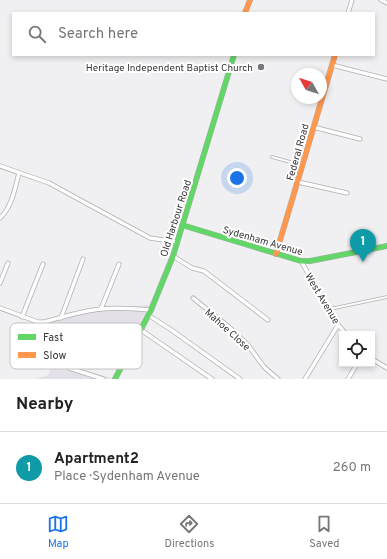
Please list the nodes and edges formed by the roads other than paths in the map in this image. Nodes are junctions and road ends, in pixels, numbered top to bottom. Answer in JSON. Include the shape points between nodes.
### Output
{"nodes":[{"id":1,"x":250,"y":0,"type":"edge"},
{"id":2,"x":352,"y":0,"type":"edge"},
{"id":3,"x":381,"y":0,"type":"edge"},
{"id":4,"x":387,"y":3,"type":"edge"},
{"id":5,"x":245,"y":12,"type":"edge"},
{"id":6,"x":348,"y":12,"type":"edge"},
{"id":7,"x":234,"y":56,"type":"edge"},
{"id":8,"x":335,"y":56,"type":"edge"},
{"id":9,"x":332,"y":65,"type":"junction"},
{"id":10,"x":387,"y":79,"type":"edge"},
{"id":11,"x":313,"y":127,"type":"junction"},
{"id":12,"x":360,"y":139,"type":"dead end"},
{"id":13,"x":272,"y":157,"type":"dead end"},
{"id":14,"x":302,"y":165,"type":"junction"},
{"id":15,"x":0,"y":166,"type":"edge"},
{"id":16,"x":19,"y":173,"type":"junction"},
{"id":17,"x":298,"y":182,"type":"junction"},
{"id":18,"x":348,"y":193,"type":"dead end"},
{"id":19,"x":0,"y":218,"type":"edge"},
{"id":20,"x":182,"y":225,"type":"junction"},
{"id":21,"x":177,"y":242,"type":"junction"},
{"id":22,"x":387,"y":246,"type":"edge"},
{"id":23,"x":276,"y":254,"type":"junction"},
{"id":24,"x":173,"y":256,"type":"junction"},
{"id":25,"x":83,"y":259,"type":"dead end"},
{"id":26,"x":301,"y":261,"type":"junction"},
{"id":27,"x":8,"y":263,"type":"dead end"},
{"id":28,"x":43,"y":264,"type":"dead end"},
{"id":29,"x":119,"y":264,"type":"dead end"},
{"id":30,"x":0,"y":283,"type":"edge"},
{"id":31,"x":387,"y":297,"type":"edge"},
{"id":32,"x":193,"y":298,"type":"dead end"},
{"id":33,"x":0,"y":308,"type":"edge"},
{"id":34,"x":101,"y":309,"type":"junction"},
{"id":35,"x":329,"y":309,"type":"junction"},
{"id":36,"x":150,"y":313,"type":"junction"},
{"id":37,"x":22,"y":317,"type":"junction"},
{"id":38,"x":61,"y":318,"type":"junction"},
{"id":39,"x":268,"y":320,"type":"dead end"},
{"id":40,"x":338,"y":325,"type":"junction"},
{"id":41,"x":142,"y":328,"type":"edge"},
{"id":42,"x":142,"y":331,"type":"edge"},
{"id":43,"x":343,"y":331,"type":"edge"},
{"id":44,"x":375,"y":361,"type":"edge"},
{"id":45,"x":355,"y":367,"type":"edge"},
{"id":46,"x":387,"y":368,"type":"edge"},
{"id":47,"x":72,"y":369,"type":"edge"},
{"id":48,"x":120,"y":369,"type":"edge"},
{"id":49,"x":103,"y":379,"type":"edge"},
{"id":50,"x":115,"y":379,"type":"edge"},
{"id":51,"x":212,"y":379,"type":"edge"},
{"id":52,"x":240,"y":379,"type":"edge"},
{"id":53,"x":278,"y":379,"type":"edge"},
{"id":54,"x":305,"y":379,"type":"edge"},
{"id":55,"x":348,"y":379,"type":"edge"}],
"edges":[{"from":1,"to":5,"type":"street"},
{"from":2,"to":6,"type":"street"},
{"from":3,"to":4,"type":"street"},
{"from":7,"to":20,"type":"street","name":"Old Harbour Road"},
{"from":8,"to":9,"type":"street","name":"Federal Road"},
{"from":9,"to":10,"type":"street"},
{"from":9,"to":11,"type":"street","name":"Federal Road"},
{"from":11,"to":12,"type":"street"},
{"from":11,"to":14,"type":"street","name":"Federal Road"},
{"from":13,"to":14,"type":"lane"},
{"from":14,"to":17,"type":"street","name":"Federal Road"},
{"from":15,"to":16,"type":"street"},
{"from":16,"to":19,"type":"street","via":[[10,203]]},
{"from":16,"to":21,"type":"street","via":[[49,183],[150,238]]},
{"from":17,"to":18,"type":"street"},
{"from":17,"to":23,"type":"street","name":"Federal Road"},
{"from":20,"to":21,"type":"street","name":"Old Harbour Road"},
{"from":20,"to":23,"type":"street","name":"Sydenham Avenue"},
{"from":21,"to":24,"type":"street","name":"Old Harbour Road"},
{"from":22,"to":26,"type":"street","name":"Sydenham Avenue"},
{"from":23,"to":26,"type":"street","name":"Sydenham Avenue"},
{"from":24,"to":36,"type":"street","name":"Old Harbour Road"},
{"from":24,"to":39,"type":"street","via":[[192,268],[204,271]]},
{"from":25,"to":38,"type":"street"},
{"from":26,"to":35,"type":"street","name":"West Avenue"},
{"from":27,"to":30,"type":"street"},
{"from":28,"to":37,"type":"street"},
{"from":29,"to":34,"type":"street"},
{"from":31,"to":35,"type":"lane"},
{"from":32,"to":53,"type":"street","name":"Mahoe Close","via":[[248,345],[264,368]]},
{"from":33,"to":37,"type":"street"},
{"from":34,"to":36,"type":"street","via":[[125,308]]},
{"from":34,"to":38,"type":"street"},
{"from":35,"to":40,"type":"street","name":"West Avenue"},
{"from":36,"to":41,"type":"street","name":"Old Harbour Road"},
{"from":36,"to":52,"type":"street"},
{"from":37,"to":38,"type":"street","via":[[38,322]]},
{"from":40,"to":43,"type":"street","name":"West Avenue"},
{"from":40,"to":54,"type":"street"},
{"from":42,"to":51,"type":"street"},
{"from":44,"to":46,"type":"street"},
{"from":45,"to":55,"type":"street"},
{"from":47,"to":49,"type":"street"},
{"from":48,"to":50,"type":"street","name":"Old Harbour Road"}]}
